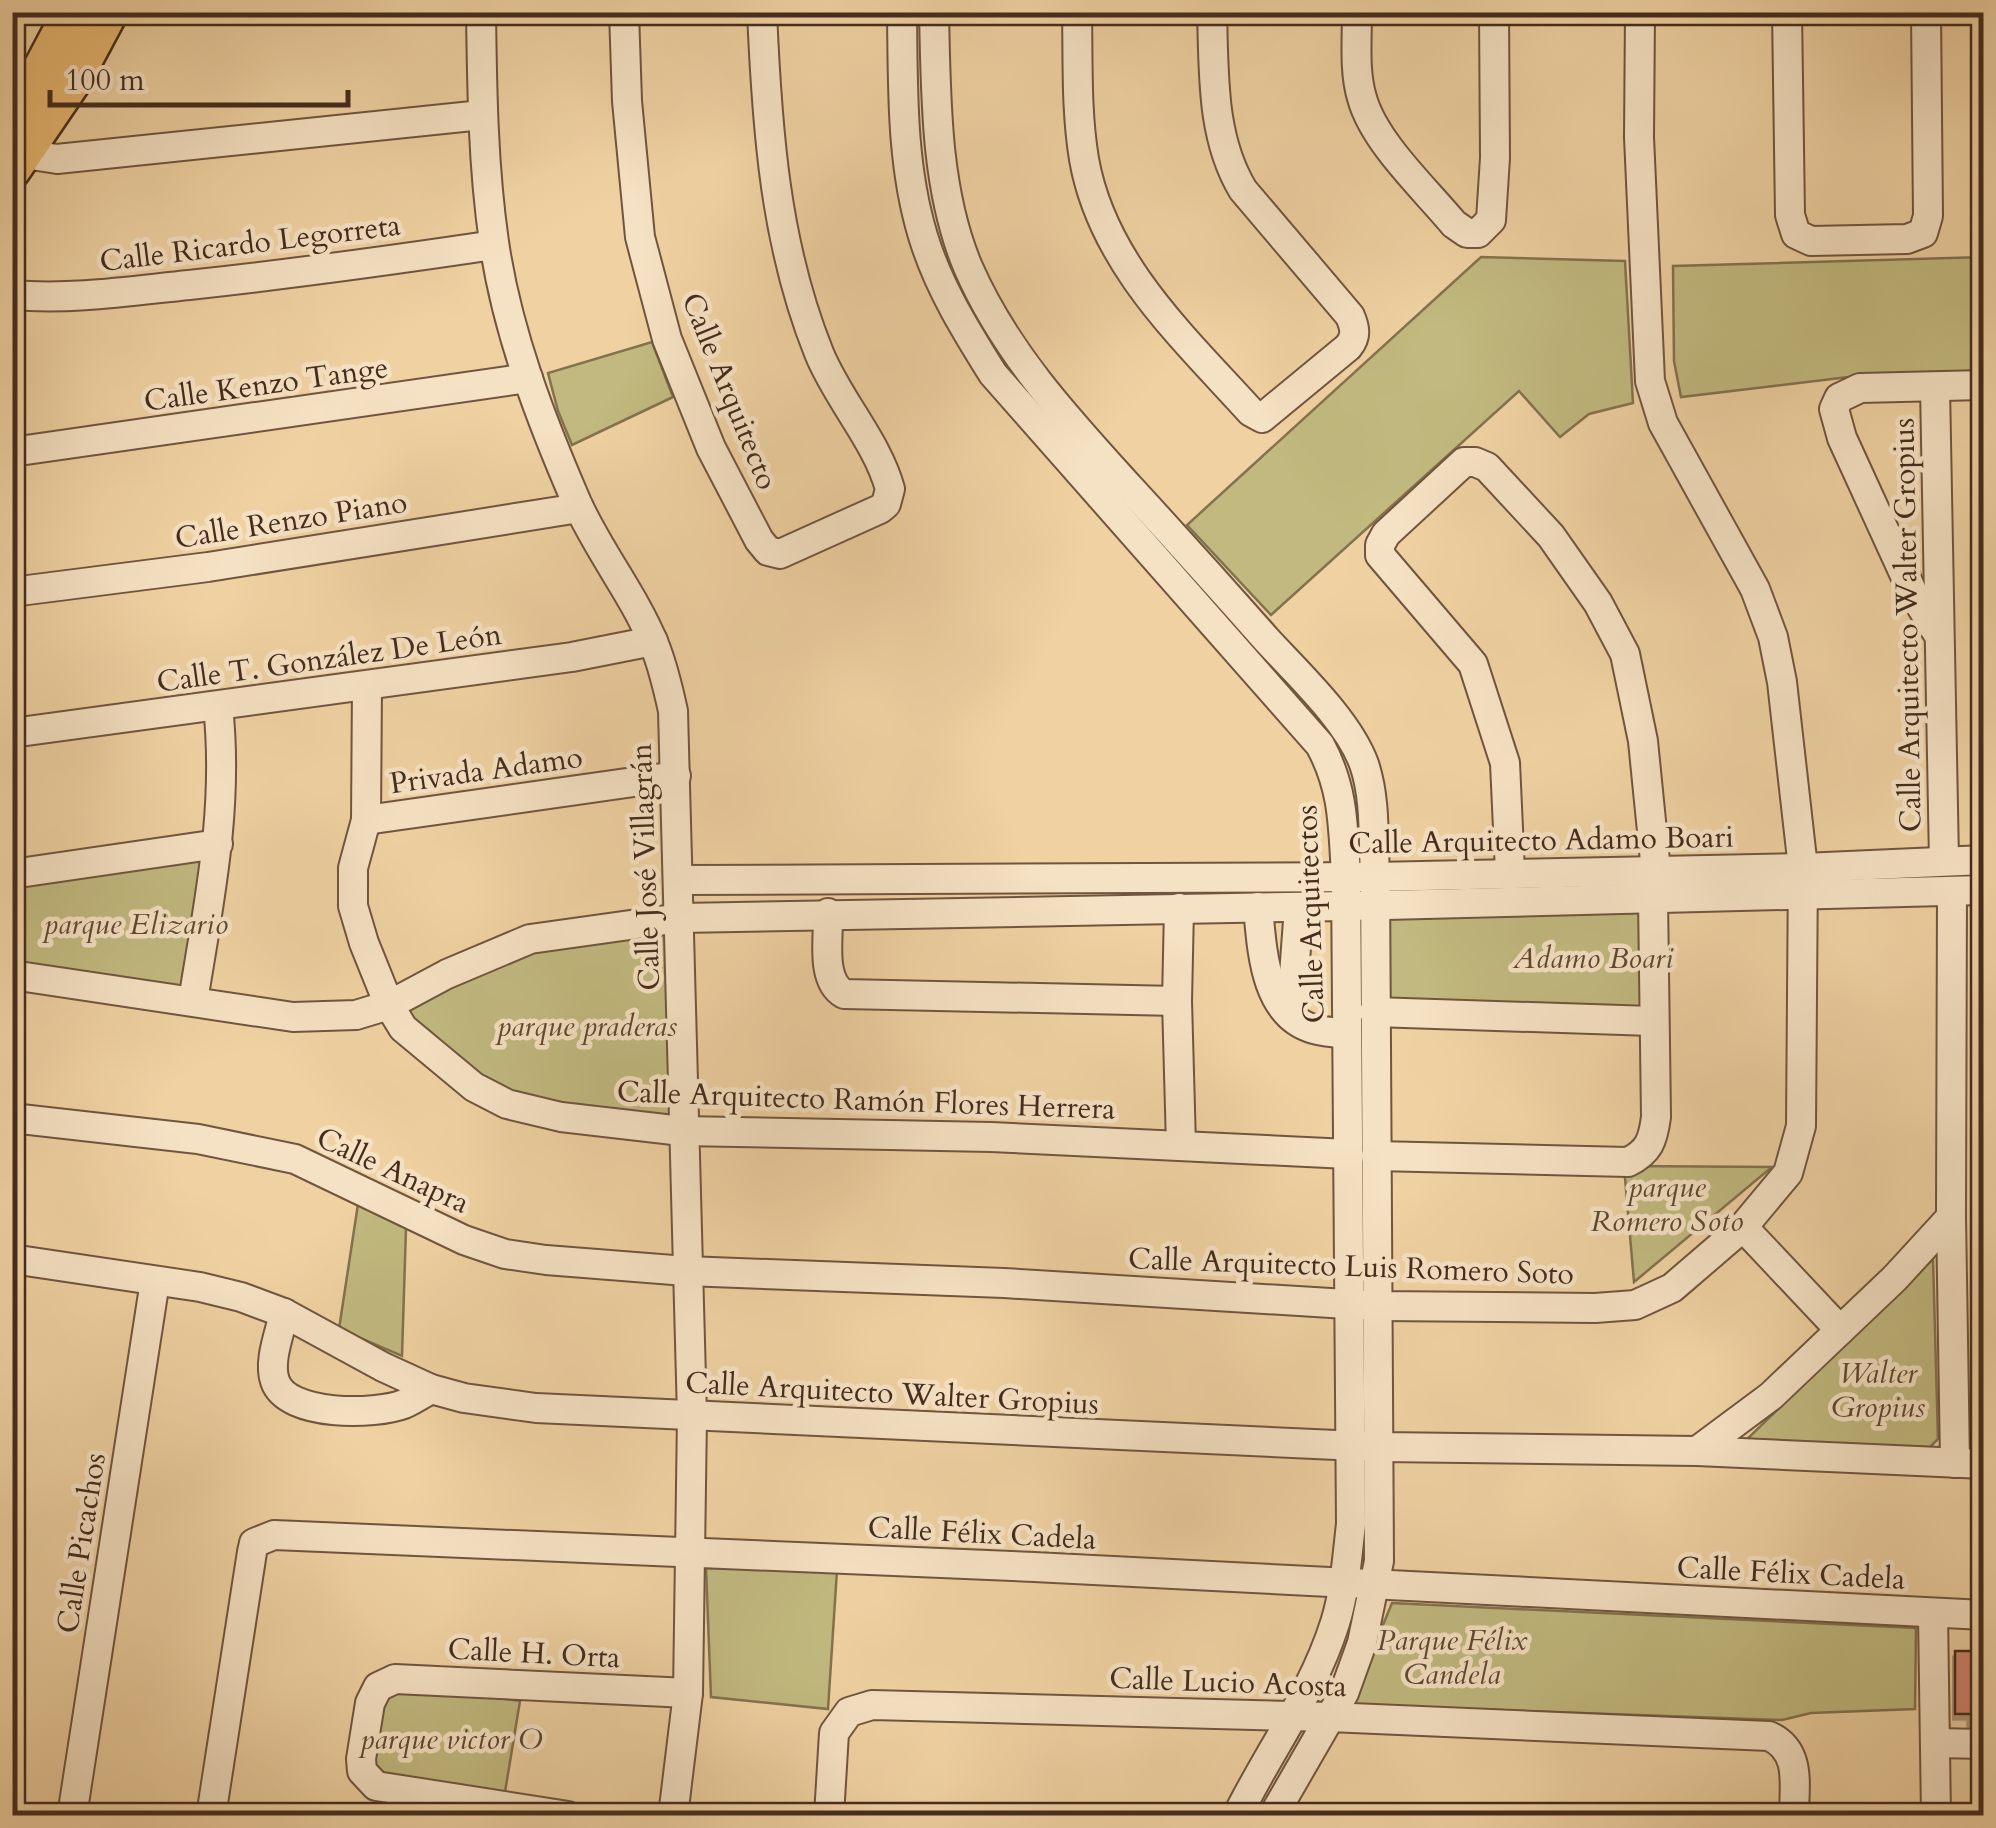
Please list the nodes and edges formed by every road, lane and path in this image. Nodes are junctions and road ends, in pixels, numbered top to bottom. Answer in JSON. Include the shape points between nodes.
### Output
{"nodes":[{"id":1,"x":71,"y":12,"type":"edge"},
{"id":2,"x":110,"y":12,"type":"edge"},
{"id":3,"x":480,"y":12,"type":"edge"},
{"id":4,"x":624,"y":12,"type":"edge"},
{"id":5,"x":762,"y":12,"type":"edge"},
{"id":6,"x":902,"y":12,"type":"edge"},
{"id":7,"x":934,"y":12,"type":"edge"},
{"id":8,"x":1077,"y":12,"type":"edge"},
{"id":9,"x":1212,"y":12,"type":"edge"},
{"id":10,"x":1357,"y":12,"type":"edge"},
{"id":11,"x":1494,"y":12,"type":"edge"},
{"id":12,"x":1640,"y":12,"type":"edge"},
{"id":13,"x":1787,"y":12,"type":"edge"},
{"id":14,"x":1926,"y":12,"type":"edge"},
{"id":15,"x":12,"y":113,"type":"edge"},
{"id":16,"x":482,"y":115,"type":"junction"},
{"id":17,"x":17,"y":160,"type":"edge"},
{"id":18,"x":954,"y":231,"type":"junction"},
{"id":19,"x":923,"y":236,"type":"junction"},
{"id":20,"x":494,"y":245,"type":"junction"},
{"id":21,"x":12,"y":295,"type":"edge"},
{"id":22,"x":528,"y":378,"type":"junction"},
{"id":23,"x":1984,"y":386,"type":"edge"},
{"id":24,"x":1935,"y":387,"type":"junction"},
{"id":25,"x":12,"y":452,"type":"edge"},
{"id":26,"x":580,"y":508,"type":"junction"},
{"id":27,"x":1222,"y":589,"type":"junction"},
{"id":28,"x":12,"y":592,"type":"edge"},
{"id":29,"x":1200,"y":608,"type":"junction"},
{"id":30,"x":1937,"y":633,"type":"junction"},
{"id":31,"x":653,"y":640,"type":"junction"},
{"id":32,"x":368,"y":686,"type":"junction"},
{"id":33,"x":218,"y":706,"type":"junction"},
{"id":34,"x":12,"y":732,"type":"edge"},
{"id":35,"x":676,"y":776,"type":"junction"},
{"id":36,"x":366,"y":820,"type":"junction"},
{"id":37,"x":218,"y":844,"type":"junction"},
{"id":38,"x":1984,"y":860,"type":"edge"},
{"id":39,"x":1944,"y":861,"type":"junction"},
{"id":40,"x":1510,"y":872,"type":"junction"},
{"id":41,"x":12,"y":874,"type":"edge"},
{"id":42,"x":1346,"y":876,"type":"junction"},
{"id":43,"x":680,"y":880,"type":"junction"},
{"id":44,"x":1804,"y":881,"type":"junction"},
{"id":45,"x":1654,"y":885,"type":"junction"},
{"id":46,"x":1984,"y":890,"type":"edge"},
{"id":47,"x":1375,"y":891,"type":"junction"},
{"id":48,"x":1952,"y":891,"type":"junction"},
{"id":49,"x":1346,"y":906,"type":"junction"},
{"id":50,"x":1258,"y":907,"type":"junction"},
{"id":51,"x":1300,"y":907,"type":"junction"},
{"id":52,"x":1179,"y":908,"type":"junction"},
{"id":53,"x":828,"y":913,"type":"junction"},
{"id":54,"x":680,"y":918,"type":"junction"},
{"id":55,"x":12,"y":975,"type":"edge"},
{"id":56,"x":193,"y":1001,"type":"junction"},
{"id":57,"x":1177,"y":1001,"type":"junction"},
{"id":58,"x":389,"y":1005,"type":"junction"},
{"id":59,"x":1374,"y":1012,"type":"junction"},
{"id":60,"x":1292,"y":1016,"type":"junction"},
{"id":61,"x":1652,"y":1021,"type":"junction"},
{"id":62,"x":1346,"y":1034,"type":"junction"},
{"id":63,"x":12,"y":1118,"type":"edge"},
{"id":64,"x":682,"y":1131,"type":"junction"},
{"id":65,"x":1182,"y":1145,"type":"junction"},
{"id":66,"x":1362,"y":1155,"type":"junction"},
{"id":67,"x":1951,"y":1217,"type":"junction"},
{"id":68,"x":1743,"y":1227,"type":"junction"},
{"id":69,"x":13,"y":1259,"type":"edge"},
{"id":70,"x":686,"y":1271,"type":"junction"},
{"id":71,"x":155,"y":1280,"type":"junction"},
{"id":72,"x":1348,"y":1305,"type":"junction"},
{"id":73,"x":1379,"y":1306,"type":"junction"},
{"id":74,"x":284,"y":1312,"type":"junction"},
{"id":75,"x":1840,"y":1330,"type":"junction"},
{"id":76,"x":431,"y":1389,"type":"junction"},
{"id":77,"x":692,"y":1416,"type":"junction"},
{"id":78,"x":1352,"y":1446,"type":"junction"},
{"id":79,"x":1380,"y":1447,"type":"junction"},
{"id":80,"x":1696,"y":1451,"type":"junction"},
{"id":81,"x":1955,"y":1462,"type":"junction"},
{"id":82,"x":1984,"y":1464,"type":"edge"},
{"id":83,"x":692,"y":1552,"type":"junction"},
{"id":84,"x":1344,"y":1584,"type":"junction"},
{"id":85,"x":1375,"y":1586,"type":"junction"},
{"id":86,"x":1933,"y":1614,"type":"junction"},
{"id":87,"x":1984,"y":1615,"type":"edge"},
{"id":88,"x":688,"y":1693,"type":"junction"},
{"id":89,"x":1294,"y":1716,"type":"junction"},
{"id":90,"x":1330,"y":1717,"type":"junction"},
{"id":91,"x":1936,"y":1743,"type":"junction"},
{"id":92,"x":1984,"y":1744,"type":"edge"},
{"id":93,"x":72,"y":1816,"type":"edge"},
{"id":94,"x":211,"y":1816,"type":"edge"},
{"id":95,"x":568,"y":1816,"type":"edge"},
{"id":96,"x":673,"y":1816,"type":"edge"},
{"id":97,"x":829,"y":1816,"type":"edge"},
{"id":98,"x":1237,"y":1816,"type":"edge"},
{"id":99,"x":1273,"y":1816,"type":"edge"},
{"id":100,"x":1794,"y":1816,"type":"edge"},
{"id":101,"x":1936,"y":1816,"type":"edge"}],
"edges":[{"from":1,"to":15,"type":"main road"},
{"from":2,"to":17,"type":"main road","via":[[72,83]]},
{"from":3,"to":16,"type":"street","name":"Calle José Villagrán"},
{"from":4,"to":5,"type":"street","name":"Calle Arquitecto","via":[[640,237],[667,339],[759,540],[768,551],[786,552],[880,509],[890,498],[888,480],[820,357],[796,290],[776,202]]},
{"from":6,"to":19,"type":"street","name":"Calle Arquitectos","via":[[905,133]]},
{"from":7,"to":18,"type":"street","name":"Calle Arquitectos","via":[[938,125]]},
{"from":8,"to":9,"type":"street","via":[[1079,125],[1103,221],[1144,293],[1262,418],[1355,334],[1350,316],[1229,167],[1220,140]]},
{"from":10,"to":11,"type":"street","via":[[1360,87],[1370,118],[1467,233],[1478,233],[1491,220]]},
{"from":12,"to":44,"type":"street","name":"Calle Arquitecto Luis Romero Soto","via":[[1650,380],[1663,423],[1755,588],[1773,637]]},
{"from":13,"to":14,"type":"street","via":[[1790,215],[1796,234],[1811,241],[1923,233]]},
{"from":16,"to":17,"type":"street"},
{"from":16,"to":20,"type":"street","name":"Calle José Villagrán"},
{"from":18,"to":19,"type":"street"},
{"from":18,"to":27,"type":"street","name":"Calle Arquitectos","via":[[1012,350]]},
{"from":19,"to":29,"type":"street","name":"Calle Arquitectos","via":[[960,321],[993,374]]},
{"from":20,"to":21,"type":"street","name":"Calle Ricardo Legorreta","via":[[288,275],[54,298]]},
{"from":20,"to":22,"type":"street","name":"Calle José Villagrán"},
{"from":22,"to":25,"type":"street","name":"Calle Kenzo Tange"},
{"from":22,"to":26,"type":"street","name":"Calle José Villagrán"},
{"from":23,"to":24,"type":"street"},
{"from":24,"to":30,"type":"street","name":"Calle Arquitecto Walter Gropius"},
{"from":24,"to":30,"type":"street","via":[[1860,388],[1839,398],[1834,409],[1913,593]]},
{"from":26,"to":28,"type":"street","name":"Calle Renzo Piano"},
{"from":26,"to":31,"type":"street","name":"Calle José Villagrán"},
{"from":27,"to":29,"type":"street"},
{"from":27,"to":47,"type":"street","name":"Calle Arquitectos","via":[[1317,696],[1364,763]]},
{"from":29,"to":42,"type":"street","name":"Calle Arquitectos","via":[[1320,745],[1342,801]]},
{"from":30,"to":39,"type":"street","name":"Calle Arquitecto Walter Gropius"},
{"from":31,"to":32,"type":"street","name":"Calle T. González De León"},
{"from":31,"to":35,"type":"street","name":"Calle José Villagrán","via":[[672,710]]},
{"from":32,"to":33,"type":"street","name":"Calle T. González De León"},
{"from":32,"to":36,"type":"street","name":"Calle Arquitecto Ramón Flores Herrera"},
{"from":33,"to":34,"type":"street","name":"Calle T. González De León"},
{"from":33,"to":37,"type":"street","via":[[224,759]]},
{"from":35,"to":36,"type":"street","name":"Privada Adamo"},
{"from":35,"to":43,"type":"street","name":"Calle José Villagrán"},
{"from":36,"to":58,"type":"street","name":"Calle Arquitecto Ramón Flores Herrera","via":[[353,868],[353,906]]},
{"from":37,"to":41,"type":"street"},
{"from":37,"to":56,"type":"street"},
{"from":38,"to":39,"type":"street","name":"Calle Arquitecto Adamo Boari"},
{"from":39,"to":44,"type":"street","name":"Calle Arquitecto Adamo Boari"},
{"from":40,"to":45,"type":"street","name":"Calle Arquitecto Adamo Boari"},
{"from":40,"to":45,"type":"street","via":[[1505,763],[1473,664],[1384,562],[1380,545],[1458,465],[1475,462],[1504,483],[1551,536],[1625,654],[1643,741]]},
{"from":40,"to":47,"type":"street","name":"Calle Arquitecto Adamo Boari"},
{"from":42,"to":43,"type":"street","name":"Calle Arquitecto Adamo Boari"},
{"from":42,"to":47,"type":"street","name":"Calle Arquitecto Adamo Boari"},
{"from":42,"to":49,"type":"street","name":"Calle Arquitectos"},
{"from":43,"to":54,"type":"street","name":"Calle José Villagrán"},
{"from":44,"to":45,"type":"street","name":"Calle Arquitecto Adamo Boari"},
{"from":44,"to":48,"type":"street","name":"Calle Arquitecto Adamo Boari"},
{"from":44,"to":68,"type":"street","name":"Calle Arquitecto Luis Romero Soto","via":[[1800,1126],[1788,1173]]},
{"from":45,"to":47,"type":"street","name":"Calle Arquitecto Adamo Boari"},
{"from":45,"to":61,"type":"street"},
{"from":46,"to":48,"type":"street","name":"Calle Arquitecto Adamo Boari"},
{"from":47,"to":49,"type":"street","name":"Calle Arquitecto Adamo Boari"},
{"from":47,"to":59,"type":"street","name":"Calle Arquitectos"},
{"from":48,"to":67,"type":"street"},
{"from":49,"to":51,"type":"street","name":"Calle Arquitecto Adamo Boari"},
{"from":49,"to":62,"type":"street","name":"Calle Arquitectos"},
{"from":50,"to":51,"type":"street","name":"Calle Arquitecto Adamo Boari"},
{"from":50,"to":52,"type":"street","name":"Calle Arquitecto Adamo Boari"},
{"from":50,"to":60,"type":"street","via":[[1264,969]]},
{"from":51,"to":60,"type":"street"},
{"from":52,"to":53,"type":"street","name":"Calle Arquitecto Adamo Boari"},
{"from":52,"to":57,"type":"street"},
{"from":53,"to":54,"type":"street","name":"Calle Arquitecto Adamo Boari"},
{"from":53,"to":57,"type":"street","via":[[832,982],[844,994]]},
{"from":54,"to":58,"type":"street","name":"Calle Arquitecto Adamo Boari","via":[[530,940]]},
{"from":54,"to":64,"type":"street","name":"Calle José Villagrán"},
{"from":55,"to":56,"type":"street","name":"Calle Arquitecto Adamo Boari"},
{"from":56,"to":58,"type":"street","name":"Calle Arquitecto Adamo Boari","via":[[293,1017],[356,1015]]},
{"from":57,"to":65,"type":"street"},
{"from":58,"to":64,"type":"street","name":"Calle Arquitecto Ramón Flores Herrera","via":[[403,1028],[452,1071],[507,1104]]},
{"from":59,"to":61,"type":"street"},
{"from":59,"to":66,"type":"street","name":"Calle Arquitectos"},
{"from":60,"to":62,"type":"street","via":[[1311,1028]]},
{"from":61,"to":66,"type":"street","name":"Calle Arquitecto Ramón Flores Herrera","via":[[1654,1136],[1641,1156],[1628,1162]]},
{"from":62,"to":66,"type":"street","name":"Calle Arquitectos"},
{"from":63,"to":70,"type":"street","name":"Calle Anapra","via":[[198,1139],[295,1160],[504,1254]]},
{"from":64,"to":65,"type":"street","name":"Calle Arquitecto Ramón Flores Herrera"},
{"from":64,"to":70,"type":"street","name":"Calle José Villagrán"},
{"from":65,"to":66,"type":"street","name":"Calle Arquitecto Ramón Flores Herrera"},
{"from":66,"to":72,"type":"street","name":"Calle Arquitectos"},
{"from":66,"to":73,"type":"street","name":"Calle Arquitectos"},
{"from":67,"to":75,"type":"street"},
{"from":67,"to":81,"type":"street"},
{"from":68,"to":73,"type":"street","name":"Calle Arquitecto Luis Romero Soto","via":[[1672,1288],[1635,1305]]},
{"from":68,"to":75,"type":"street"},
{"from":69,"to":71,"type":"street","name":"Calle Arquitecto Walter Gropius"},
{"from":70,"to":72,"type":"street","name":"Calle Arquitecto Luis Romero Soto"},
{"from":70,"to":77,"type":"street","name":"Calle José Villagrán"},
{"from":71,"to":74,"type":"street","name":"Calle Arquitecto Walter Gropius"},
{"from":71,"to":93,"type":"street","name":"Calle Picachos"},
{"from":72,"to":73,"type":"street","name":"Calle Arquitecto Luis Romero Soto"},
{"from":72,"to":78,"type":"street","name":"Calle Arquitectos"},
{"from":73,"to":79,"type":"street","name":"Calle Arquitectos"},
{"from":74,"to":76,"type":"street","name":"Calle Arquitecto Walter Gropius"},
{"from":74,"to":76,"type":"street","via":[[273,1367],[288,1398],[374,1411]]},
{"from":75,"to":80,"type":"street","via":[[1771,1396]]},
{"from":76,"to":77,"type":"street","name":"Calle Arquitecto Walter Gropius","via":[[536,1408]]},
{"from":77,"to":78,"type":"street","name":"Calle Arquitecto Walter Gropius"},
{"from":77,"to":83,"type":"street","name":"Calle José Villagrán"},
{"from":78,"to":79,"type":"street","name":"Calle Arquitecto Walter Gropius"},
{"from":78,"to":84,"type":"street","name":"Calle Arquitectos"},
{"from":79,"to":80,"type":"street"},
{"from":79,"to":85,"type":"street","name":"Calle Arquitectos"},
{"from":80,"to":81,"type":"street"},
{"from":81,"to":82,"type":"street"},
{"from":83,"to":84,"type":"street","name":"Calle Félix Cadela"},
{"from":83,"to":88,"type":"street","name":"Calle José Villagrán"},
{"from":83,"to":94,"type":"street","name":"Calle Félix Cadela","via":[[262,1537],[252,1552]]},
{"from":84,"to":85,"type":"street","name":"Calle Félix Cadela"},
{"from":84,"to":89,"type":"street","name":"Calle Arquitectos","via":[[1335,1624]]},
{"from":85,"to":86,"type":"street","name":"Calle Félix Cadela"},
{"from":85,"to":90,"type":"street","name":"Calle Arquitectos","via":[[1362,1642]]},
{"from":86,"to":87,"type":"street","name":"Calle Félix Cadela"},
{"from":86,"to":91,"type":"street"},
{"from":88,"to":95,"type":"street","name":"Calle H. Orta","via":[[395,1680],[378,1687],[361,1758],[376,1786]]},
{"from":88,"to":96,"type":"street","name":"Calle José Villagrán"},
{"from":89,"to":90,"type":"street","name":"Calle Lucio Acosta"},
{"from":89,"to":97,"type":"street","name":"Calle Lucio Acosta","via":[[872,1705],[849,1712],[834,1733]]},
{"from":89,"to":98,"type":"street","name":"Calle Arquitectos"},
{"from":90,"to":99,"type":"street","name":"Calle Arquitectos"},
{"from":90,"to":100,"type":"street","name":"Calle Lucio Acosta","via":[[1769,1736],[1785,1744],[1794,1764]]},
{"from":91,"to":92,"type":"street"},
{"from":91,"to":101,"type":"street"}]}
